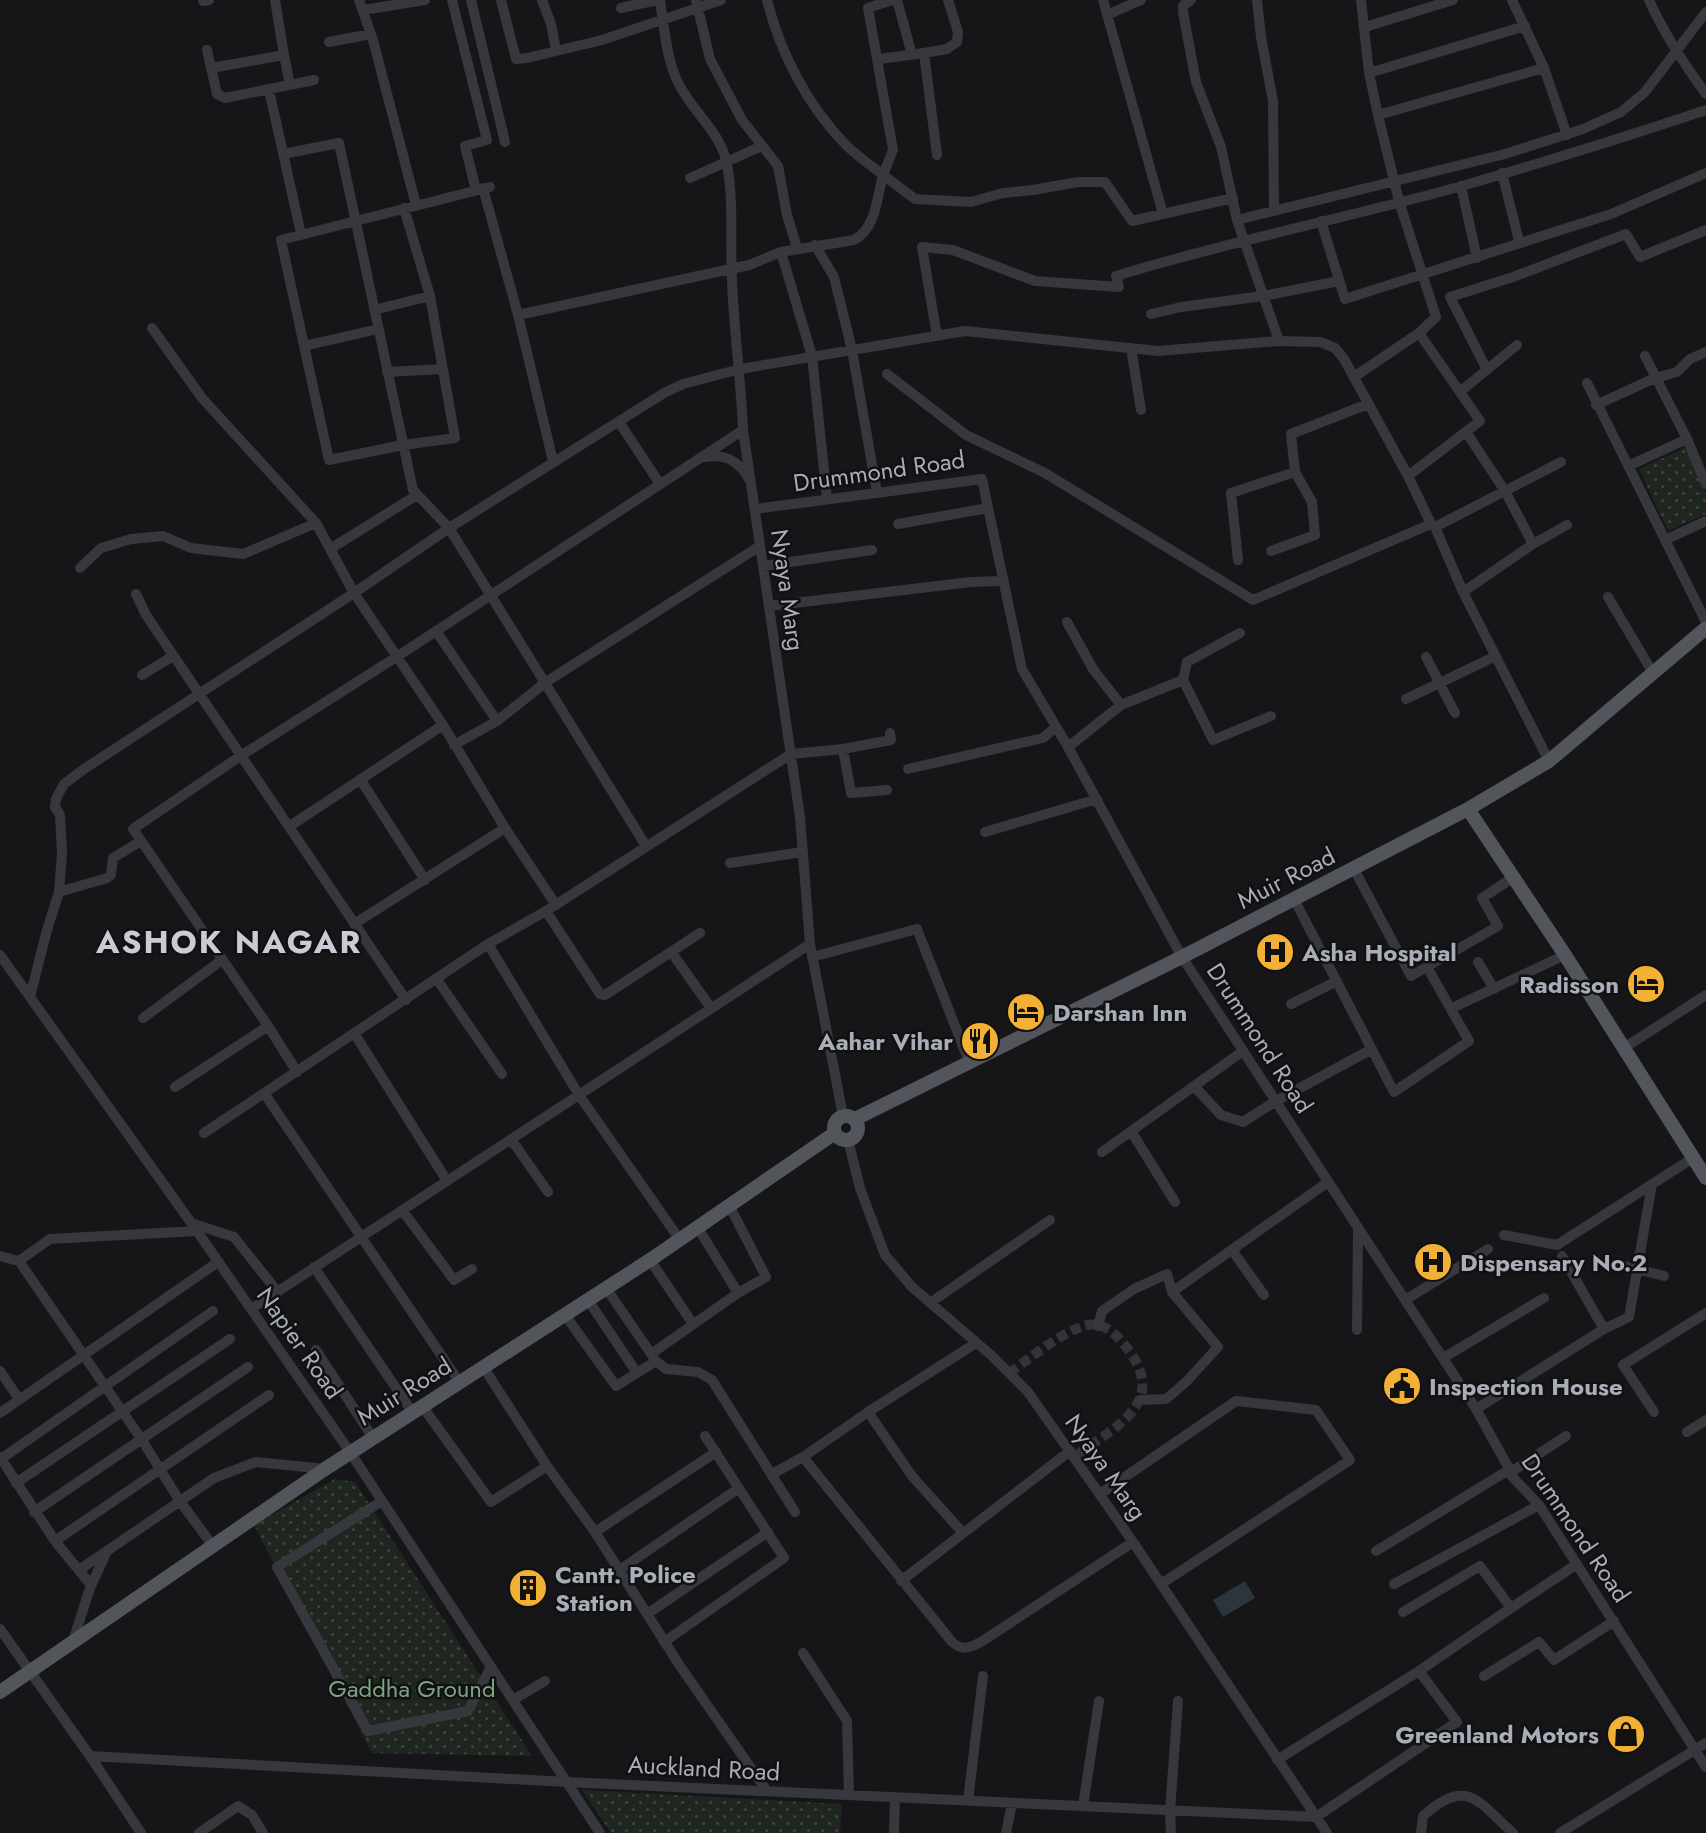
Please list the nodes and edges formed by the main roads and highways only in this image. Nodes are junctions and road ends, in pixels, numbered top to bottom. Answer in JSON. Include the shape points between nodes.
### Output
{"nodes":[{"id":1,"x":1706,"y":628,"type":"edge"},
{"id":2,"x":1468,"y":808,"type":"junction"},
{"id":3,"x":849,"y":1118,"type":"junction"},
{"id":4,"x":842,"y":1136,"type":"junction"},
{"id":5,"x":1706,"y":1178,"type":"edge"},
{"id":6,"x":0,"y":1692,"type":"edge"}],
"edges":[{"from":1,"to":2,"type":"main road","name":"Muir Road","via":[[1549,761]]},
{"from":2,"to":3,"type":"main road","name":"Muir Road","via":[[970,1064]]},
{"from":2,"to":5,"type":"main road"},
{"from":3,"to":4,"type":"main road","via":[[836,1121]]},
{"from":3,"to":4,"type":"main road","via":[[858,1124],[857,1132]]},
{"from":4,"to":6,"type":"main road","name":"Muir Road","via":[[350,1452]]}]}
